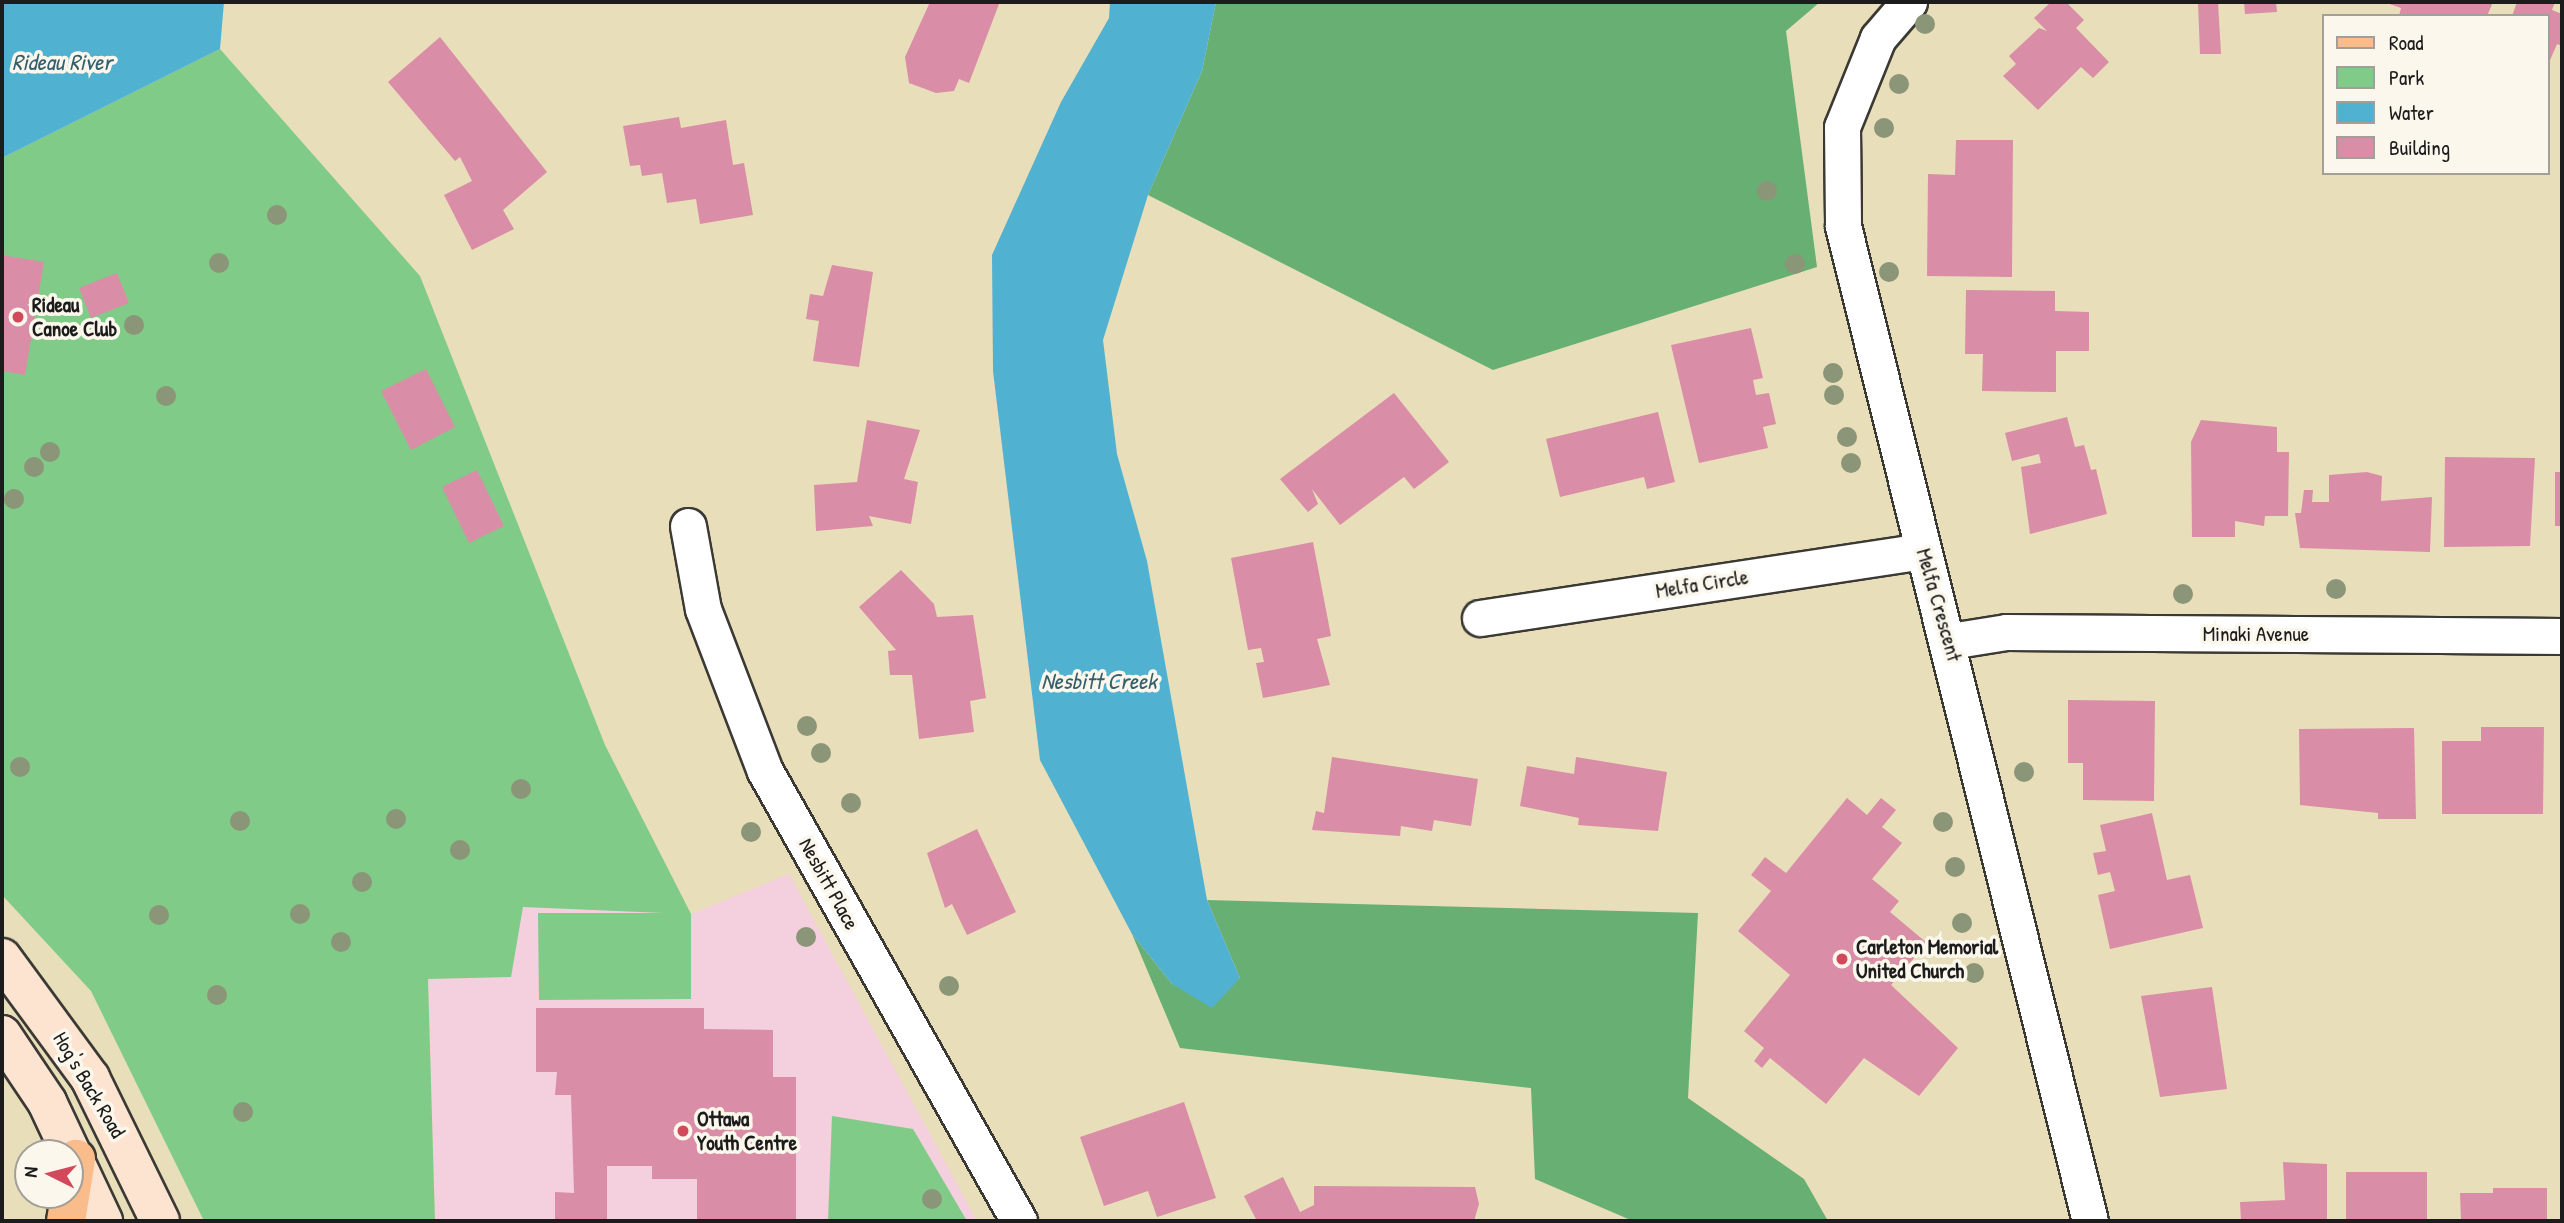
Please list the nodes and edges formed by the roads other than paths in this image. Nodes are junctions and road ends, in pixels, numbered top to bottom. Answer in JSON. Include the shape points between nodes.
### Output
{"nodes":[{"id":1,"x":1909,"y":2,"type":"edge"},
{"id":2,"x":688,"y":526,"type":"dead end"},
{"id":3,"x":1923,"y":551,"type":"junction"},
{"id":4,"x":1480,"y":618,"type":"dead end"},
{"id":5,"x":2562,"y":636,"type":"edge"},
{"id":6,"x":1950,"y":641,"type":"junction"},
{"id":7,"x":2,"y":958,"type":"edge"},
{"id":8,"x":2,"y":1035,"type":"edge"},
{"id":9,"x":64,"y":1139,"type":"edge"},
{"id":10,"x":84,"y":1177,"type":"edge"},
{"id":11,"x":103,"y":1221,"type":"edge"},
{"id":12,"x":160,"y":1221,"type":"edge"},
{"id":13,"x":1019,"y":1221,"type":"edge"},
{"id":14,"x":2090,"y":1221,"type":"edge"}],
"edges":[{"from":1,"to":3,"type":"street","name":"Melfa Crescent","via":[[1878,38],[1842,127],[1843,226]]},
{"from":2,"to":13,"type":"street","name":"Nesbitt Place","via":[[703,609],[765,771]]},
{"from":3,"to":4,"type":"street","name":"Melfa Circle"},
{"from":3,"to":6,"type":"street","name":"Melfa Crescent"},
{"from":5,"to":6,"type":"street","name":"Minaki Avenue","via":[[2006,632]]},
{"from":6,"to":14,"type":"street","name":"Melfa Crescent"},
{"from":7,"to":12,"type":"main road","name":"Hog's Back Road","via":[[90,1078]]},
{"from":8,"to":9,"type":"main road"},
{"from":10,"to":11,"type":"main road"}]}
